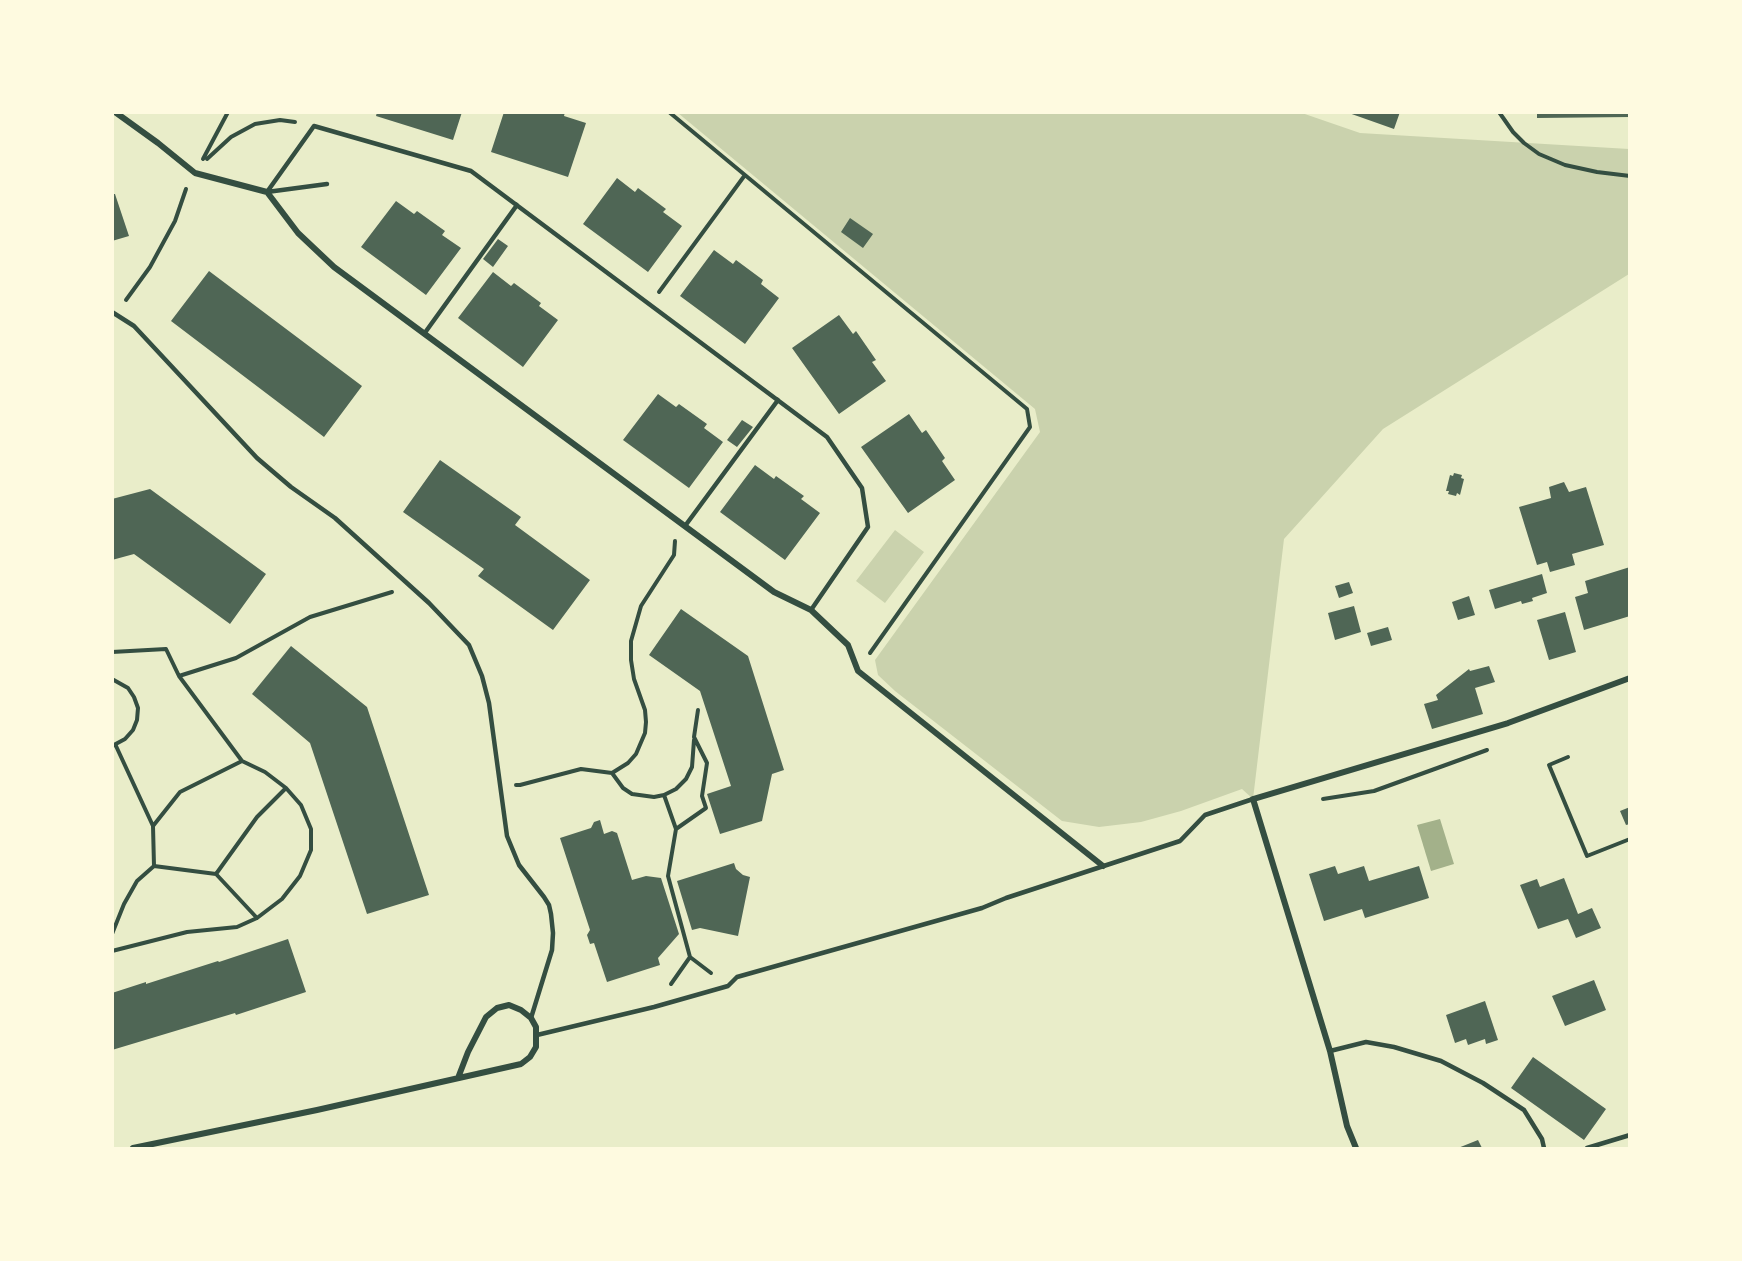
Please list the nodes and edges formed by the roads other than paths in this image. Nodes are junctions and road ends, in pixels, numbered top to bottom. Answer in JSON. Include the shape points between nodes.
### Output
{"nodes":[{"id":1,"x":115,"y":112,"type":"edge"},
{"id":2,"x":327,"y":184,"type":"dead end"},
{"id":3,"x":267,"y":192,"type":"junction"},
{"id":4,"x":517,"y":205,"type":"junction"},
{"id":5,"x":115,"y":312,"type":"edge"},
{"id":6,"x":424,"y":334,"type":"junction"},
{"id":7,"x":778,"y":400,"type":"junction"},
{"id":8,"x":685,"y":526,"type":"junction"},
{"id":9,"x":811,"y":610,"type":"junction"},
{"id":10,"x":1629,"y":678,"type":"edge"},
{"id":11,"x":1252,"y":799,"type":"junction"},
{"id":12,"x":1103,"y":866,"type":"junction"},
{"id":13,"x":531,"y":1018,"type":"junction"},
{"id":14,"x":537,"y":1035,"type":"junction"},
{"id":15,"x":1330,"y":1051,"type":"junction"},
{"id":16,"x":458,"y":1078,"type":"junction"},
{"id":17,"x":1629,"y":1135,"type":"edge"},
{"id":18,"x":133,"y":1149,"type":"edge"},
{"id":19,"x":1356,"y":1149,"type":"edge"},
{"id":20,"x":1544,"y":1149,"type":"edge"},
{"id":21,"x":1587,"y":1149,"type":"edge"}],
"edges":[{"from":1,"to":3,"type":"street","via":[[195,173]]},
{"from":2,"to":3,"type":"lane"},
{"from":3,"to":4,"type":"lane","via":[[314,126],[471,171]]},
{"from":3,"to":6,"type":"street","via":[[297,233],[334,267]]},
{"from":4,"to":6,"type":"lane"},
{"from":4,"to":7,"type":"lane"},
{"from":5,"to":13,"type":"lane","via":[[134,326],[257,458],[291,488],[335,518],[469,645],[489,704],[509,843],[519,865],[549,905],[552,950]]},
{"from":6,"to":8,"type":"street"},
{"from":7,"to":8,"type":"lane"},
{"from":7,"to":9,"type":"lane","via":[[827,436],[862,488],[868,527]]},
{"from":8,"to":9,"type":"street","via":[[774,592]]},
{"from":9,"to":12,"type":"street","via":[[848,645],[858,671]]},
{"from":10,"to":11,"type":"street","via":[[1508,723]]},
{"from":11,"to":12,"type":"lane","via":[[1205,815],[1180,841]]},
{"from":11,"to":15,"type":"street"},
{"from":12,"to":14,"type":"lane","via":[[982,908],[737,976],[728,986]]},
{"from":13,"to":14,"type":"street"},
{"from":13,"to":16,"type":"street","via":[[509,1005],[486,1017]]},
{"from":14,"to":16,"type":"street","via":[[530,1058],[521,1064]]},
{"from":15,"to":19,"type":"street","via":[[1344,1116]]},
{"from":15,"to":20,"type":"lane","via":[[1366,1042],[1440,1061],[1484,1083],[1524,1110]]},
{"from":16,"to":18,"type":"street"},
{"from":17,"to":21,"type":"lane"}]}
